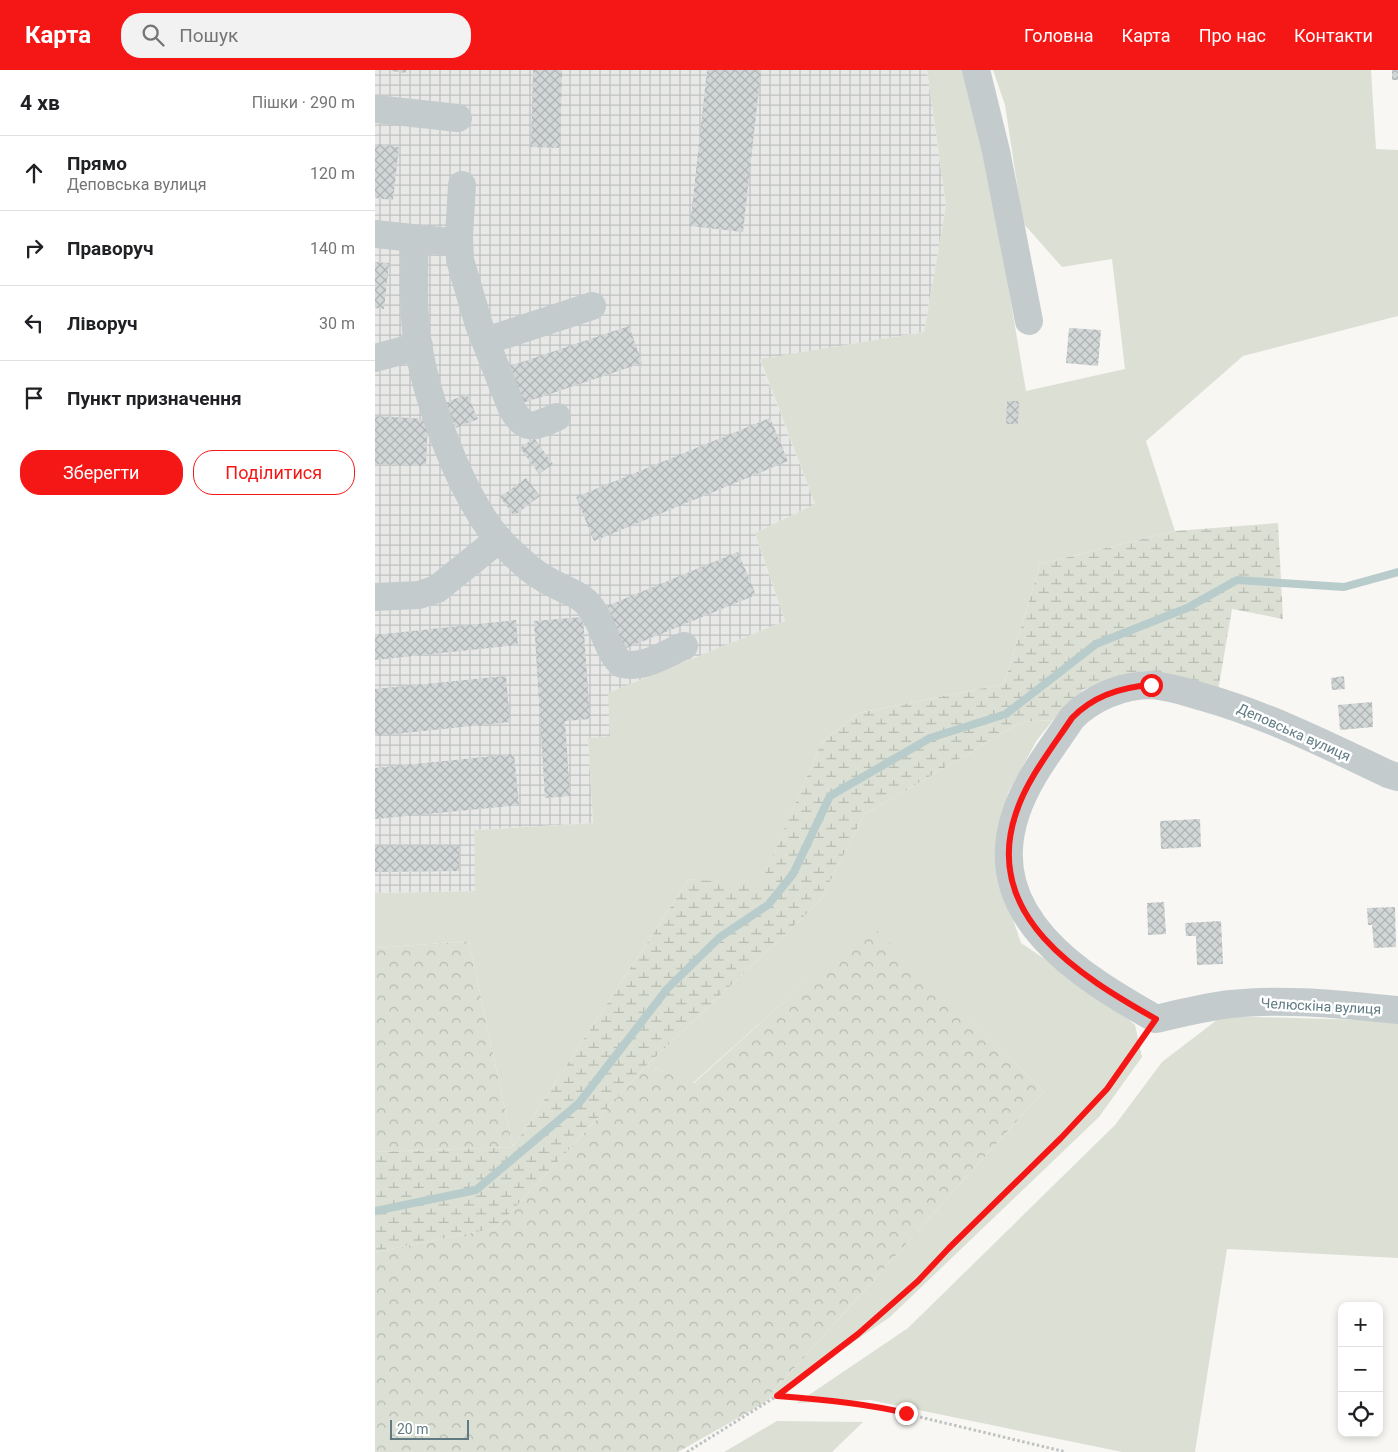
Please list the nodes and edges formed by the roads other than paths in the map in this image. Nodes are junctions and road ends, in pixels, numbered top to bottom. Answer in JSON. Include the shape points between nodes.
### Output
{"nodes":[{"id":1,"x":976,"y":70,"type":"edge"},
{"id":2,"x":375,"y":109,"type":"edge"},
{"id":3,"x":458,"y":118,"type":"dead end"},
{"id":4,"x":463,"y":185,"type":"dead end"},
{"id":5,"x":375,"y":234,"type":"edge"},
{"id":6,"x":414,"y":238,"type":"junction"},
{"id":7,"x":459,"y":244,"type":"junction"},
{"id":8,"x":592,"y":306,"type":"dead end"},
{"id":9,"x":1029,"y":321,"type":"dead end"},
{"id":10,"x":486,"y":341,"type":"junction"},
{"id":11,"x":419,"y":346,"type":"junction"},
{"id":12,"x":375,"y":358,"type":"edge"},
{"id":13,"x":557,"y":416,"type":"dead end"},
{"id":14,"x":499,"y":539,"type":"junction"},
{"id":15,"x":375,"y":598,"type":"edge"},
{"id":16,"x":684,"y":646,"type":"dead end"},
{"id":17,"x":1398,"y":777,"type":"edge"},
{"id":18,"x":1398,"y":1010,"type":"edge"},
{"id":19,"x":1156,"y":1019,"type":"joint"}],
"edges":[{"from":1,"to":9,"type":"street","via":[[996,151]]},
{"from":2,"to":3,"type":"street"},
{"from":4,"to":7,"type":"street"},
{"from":5,"to":6,"type":"street"},
{"from":6,"to":7,"type":"street"},
{"from":6,"to":11,"type":"street","via":[[415,318]]},
{"from":7,"to":10,"type":"street","via":[[464,276]]},
{"from":8,"to":10,"type":"street"},
{"from":10,"to":13,"type":"street","via":[[517,418],[524,425],[531,426]]},
{"from":11,"to":12,"type":"street"},
{"from":11,"to":14,"type":"street","via":[[437,418],[454,462],[475,504]]},
{"from":14,"to":15,"type":"street","via":[[437,590],[419,595]]},
{"from":14,"to":16,"type":"street","via":[[530,570],[587,602],[622,664],[643,664]]},
{"from":17,"to":19,"type":"street","name":"Деповська вулиця","via":[[1265,717],[1169,688],[1138,686],[1102,696],[1082,708],[1037,772],[1016,813],[1009,851],[1013,884],[1027,918],[1063,957],[1099,986]]},
{"from":18,"to":19,"type":"street","name":"Челюскіна вулиця","via":[[1322,1003],[1262,1002],[1202,1008]]}]}
